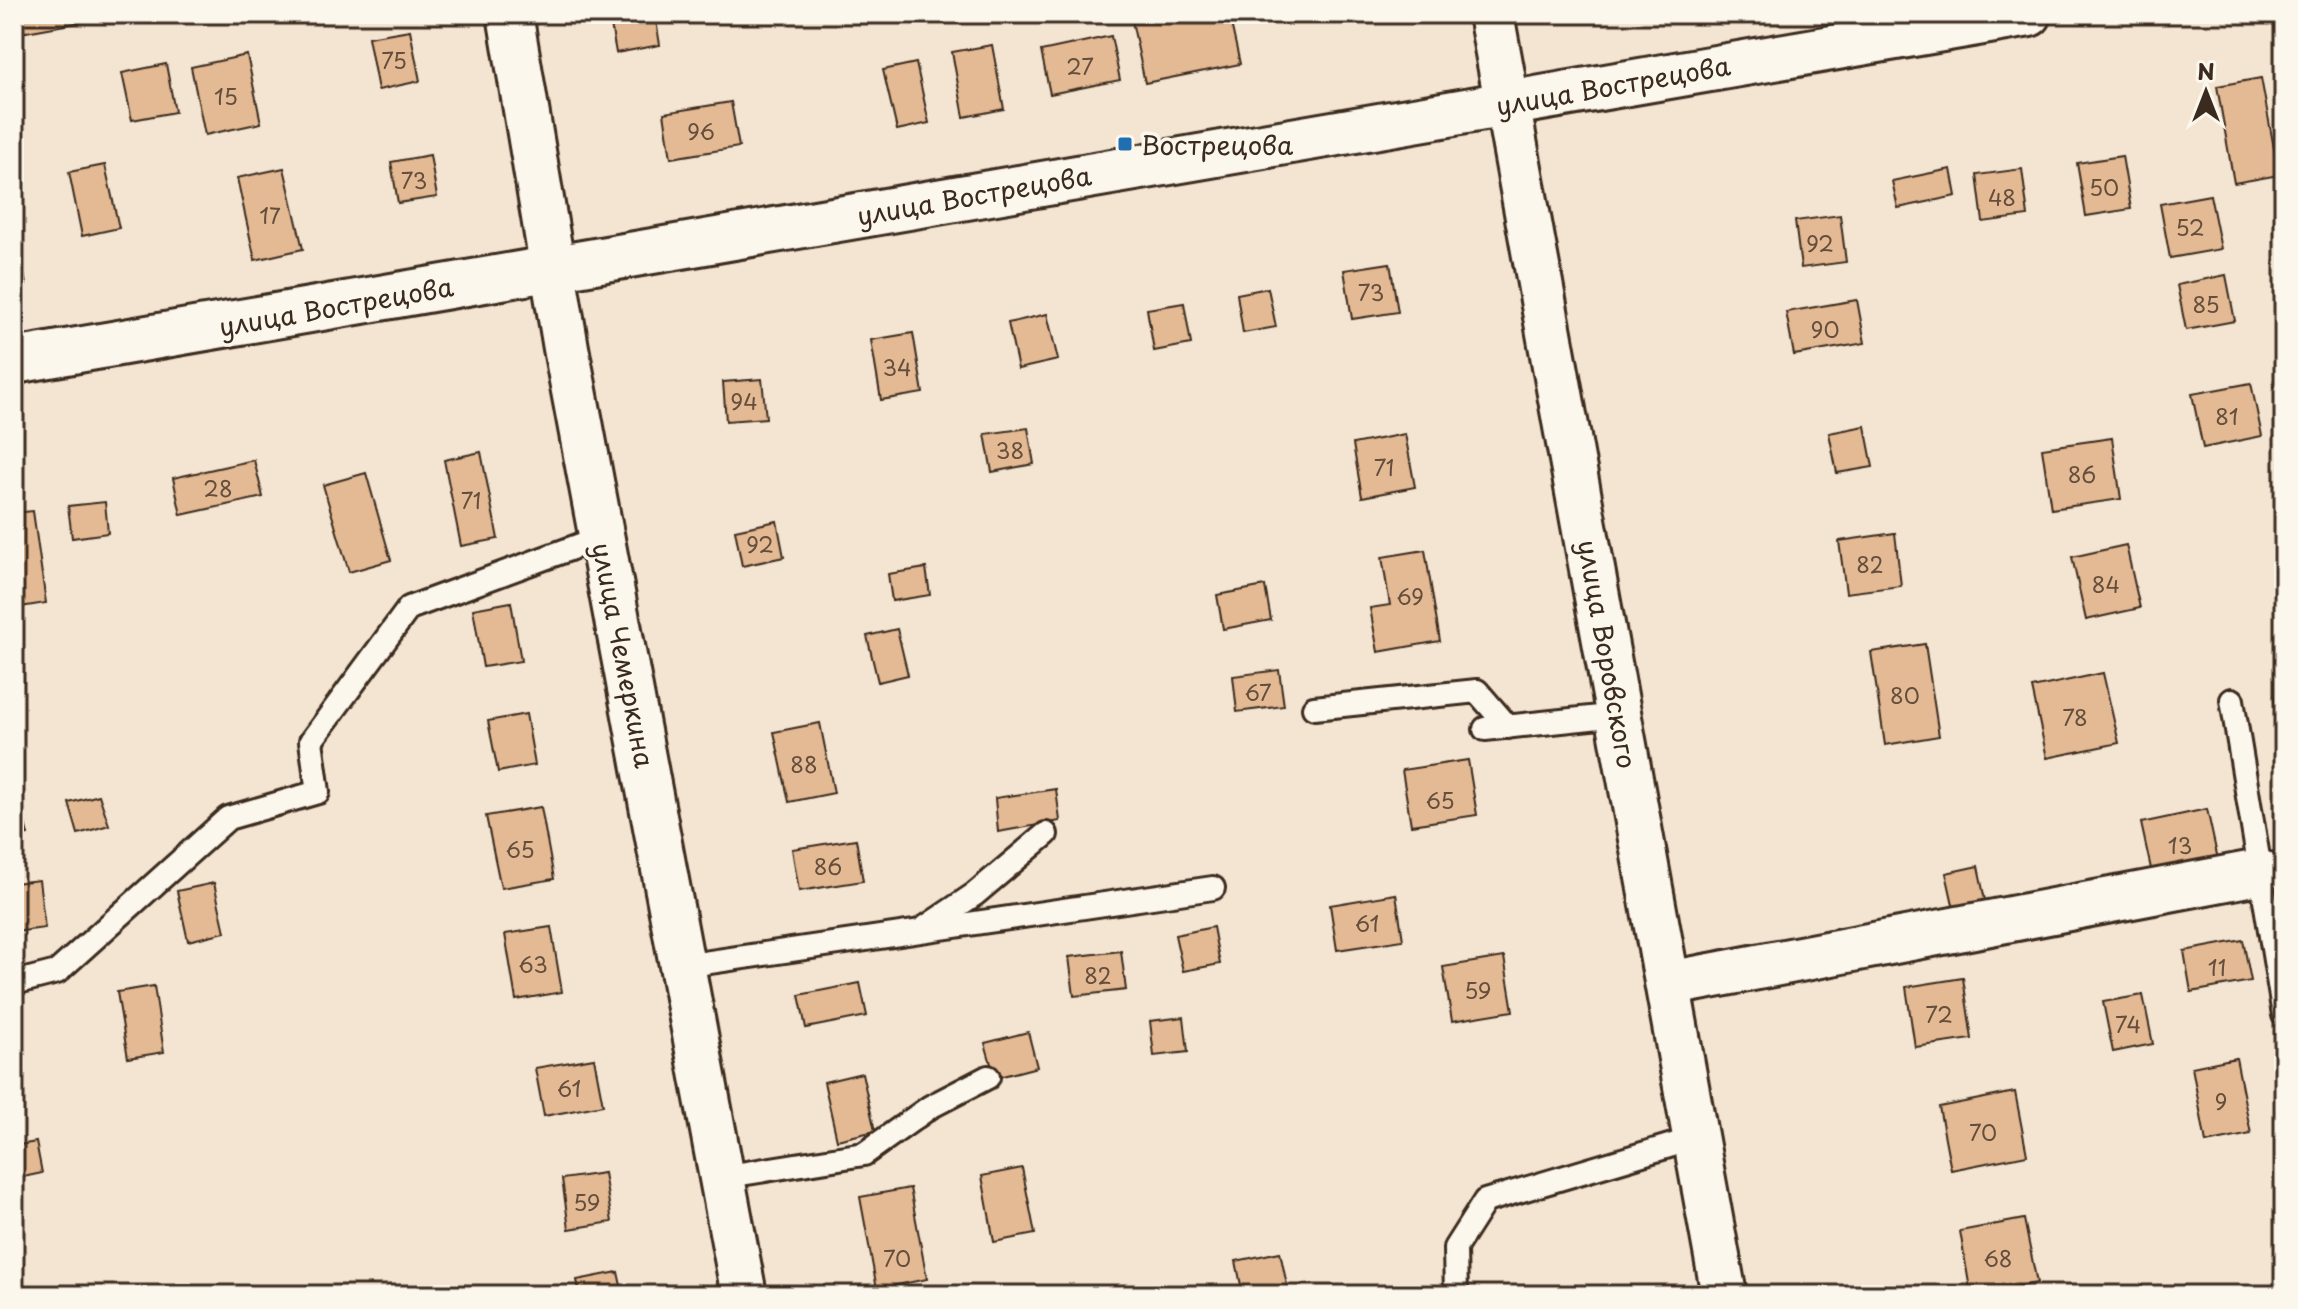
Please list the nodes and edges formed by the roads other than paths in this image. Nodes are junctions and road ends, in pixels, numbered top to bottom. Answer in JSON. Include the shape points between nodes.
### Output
{"nodes":[{"id":1,"x":510,"y":14,"type":"edge"},
{"id":2,"x":1491,"y":14,"type":"edge"},
{"id":3,"x":2029,"y":14,"type":"edge"},
{"id":4,"x":1507,"y":103,"type":"junction"},
{"id":5,"x":552,"y":268,"type":"junction"},
{"id":6,"x":14,"y":361,"type":"edge"},
{"id":7,"x":602,"y":537,"type":"junction"},
{"id":8,"x":2232,"y":700,"type":"dead end"},
{"id":9,"x":1314,"y":708,"type":"dead end"},
{"id":10,"x":1619,"y":715,"type":"junction"},
{"id":11,"x":1508,"y":727,"type":"junction"},
{"id":12,"x":1485,"y":729,"type":"dead end"},
{"id":13,"x":1046,"y":834,"type":"dead end"},
{"id":14,"x":2259,"y":872,"type":"junction"},
{"id":15,"x":1213,"y":888,"type":"dead end"},
{"id":16,"x":919,"y":932,"type":"junction"},
{"id":17,"x":683,"y":966,"type":"junction"},
{"id":18,"x":14,"y":983,"type":"edge"},
{"id":19,"x":1668,"y":984,"type":"junction"},
{"id":20,"x":2284,"y":1015,"type":"edge"},
{"id":21,"x":988,"y":1077,"type":"dead end"},
{"id":22,"x":1696,"y":1138,"type":"junction"},
{"id":23,"x":722,"y":1177,"type":"junction"},
{"id":24,"x":744,"y":1295,"type":"edge"},
{"id":25,"x":1456,"y":1295,"type":"edge"},
{"id":26,"x":1724,"y":1295,"type":"edge"}],
"edges":[{"from":1,"to":5,"type":"street","name":"улица Чемеркина"},
{"from":2,"to":4,"type":"street","name":"улица Воровского"},
{"from":3,"to":4,"type":"street","name":"улица Вострецова"},
{"from":4,"to":5,"type":"street","name":"улица Вострецова"},
{"from":4,"to":10,"type":"street","name":"улица Воровского"},
{"from":5,"to":6,"type":"street","name":"улица Вострецова"},
{"from":5,"to":7,"type":"street","name":"улица Чемеркина"},
{"from":7,"to":17,"type":"street","name":"улица Чемеркина"},
{"from":7,"to":18,"type":"lane","via":[[409,608],[311,741],[318,792],[228,818],[57,972]]},
{"from":8,"to":14,"type":"lane"},
{"from":9,"to":11,"type":"lane","via":[[1477,691]]},
{"from":10,"to":11,"type":"lane"},
{"from":10,"to":19,"type":"street","name":"улица Воровского"},
{"from":11,"to":12,"type":"lane"},
{"from":13,"to":16,"type":"lane","via":[[975,894]]},
{"from":14,"to":19,"type":"street"},
{"from":14,"to":20,"type":"lane"},
{"from":15,"to":16,"type":"lane"},
{"from":16,"to":17,"type":"lane"},
{"from":17,"to":23,"type":"street","name":"улица Чемеркина"},
{"from":19,"to":22,"type":"street","name":"улица Воровского"},
{"from":21,"to":23,"type":"lane","via":[[930,1107],[864,1154]]},
{"from":22,"to":25,"type":"lane","via":[[1485,1201],[1455,1248]]},
{"from":22,"to":26,"type":"street","name":"улица Воровского"},
{"from":23,"to":24,"type":"street","name":"улица Чемеркина"}]}
